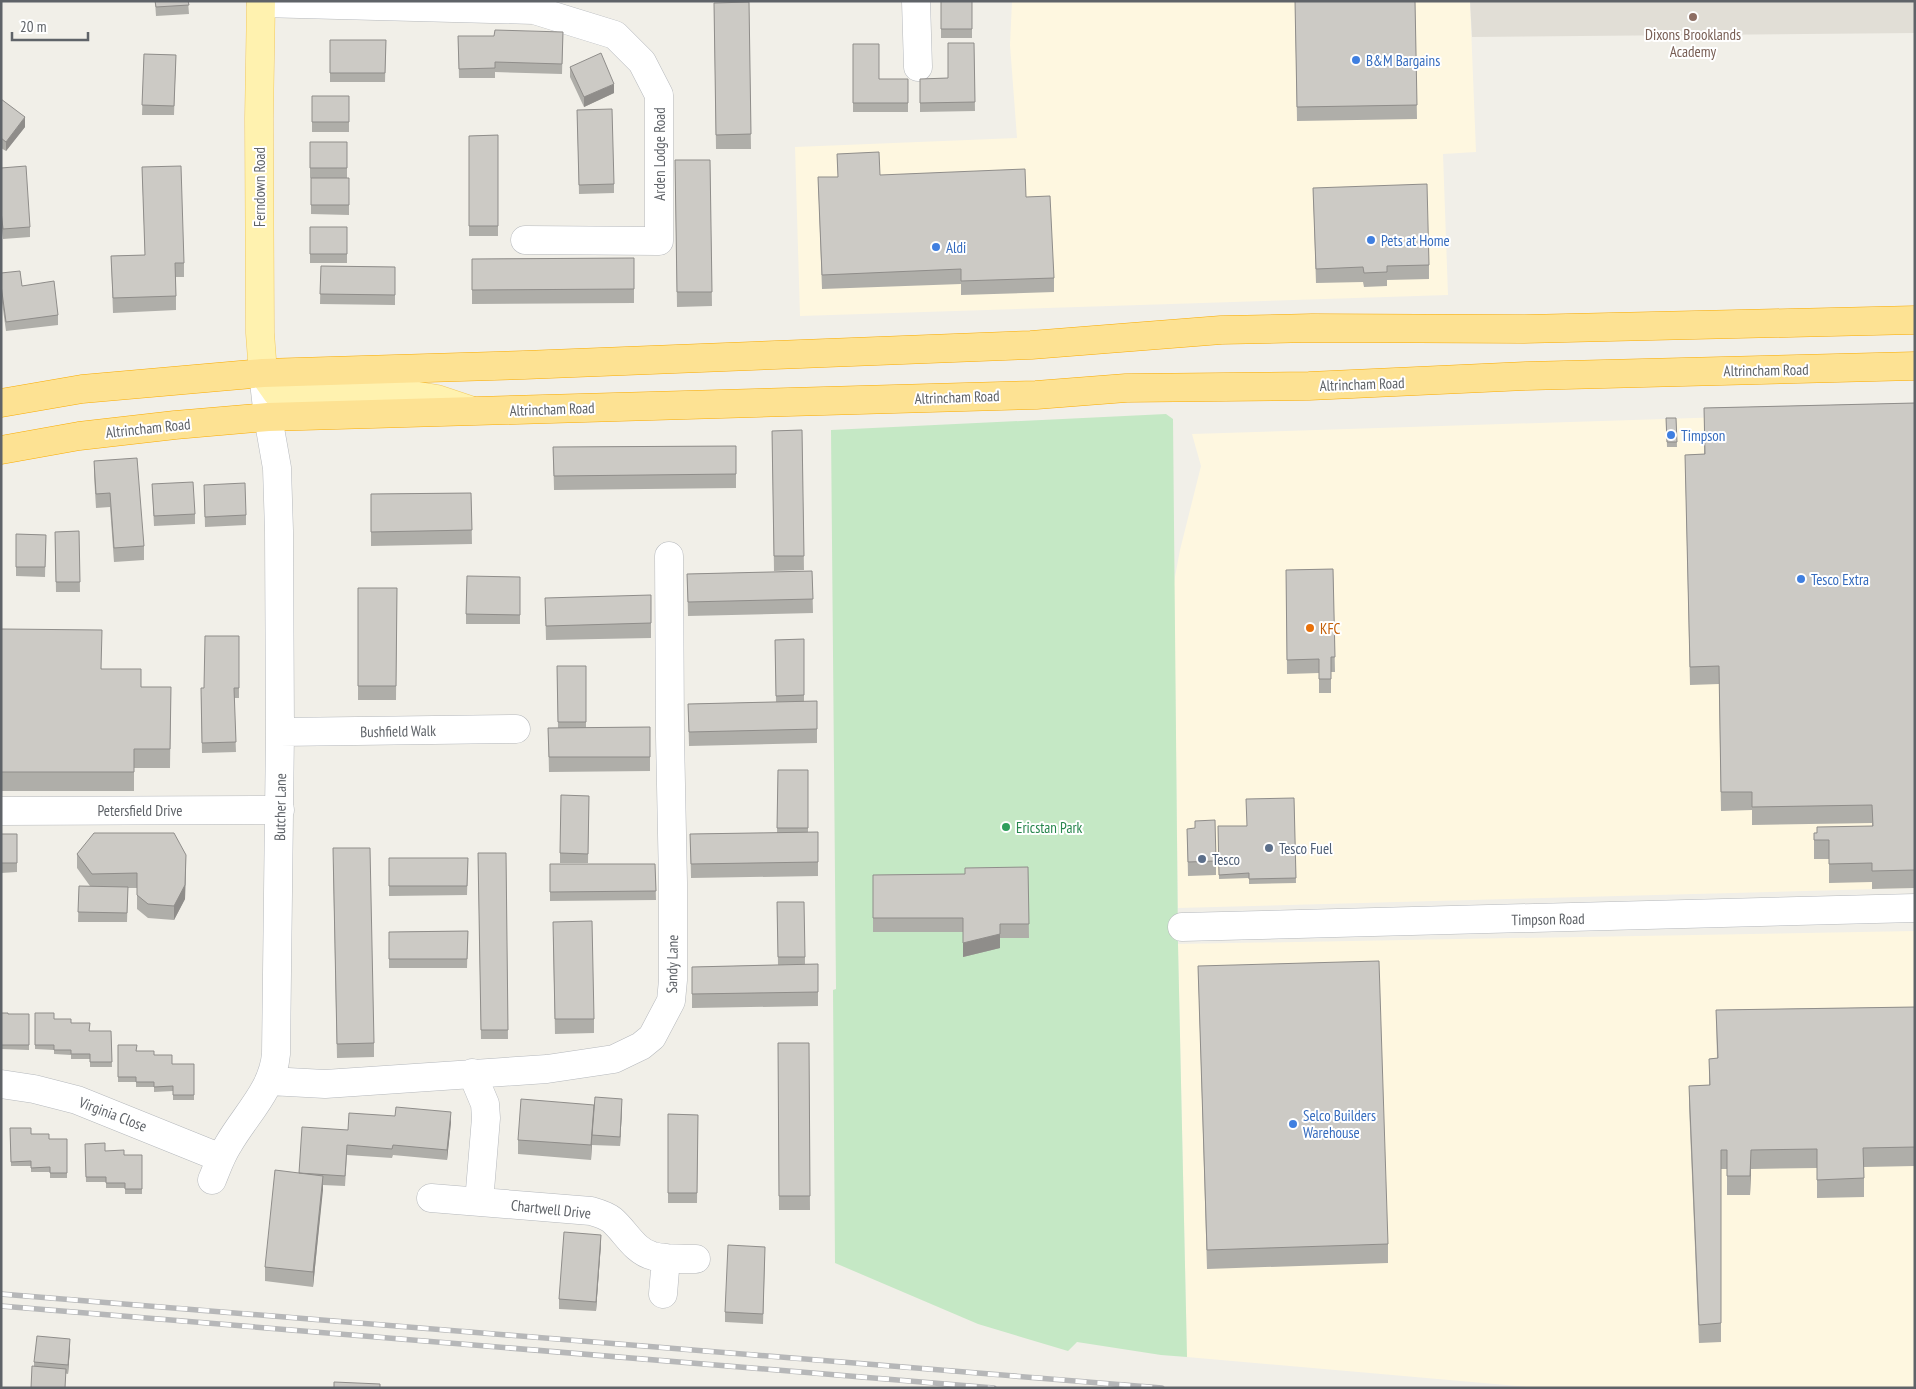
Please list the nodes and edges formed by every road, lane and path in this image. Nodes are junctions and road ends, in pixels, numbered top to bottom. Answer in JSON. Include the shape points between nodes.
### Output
{"nodes":[{"id":1,"x":916,"y":1,"type":"edge"},
{"id":2,"x":261,"y":2,"type":"edge"},
{"id":3,"x":533,"y":6,"type":"edge"},
{"id":4,"x":918,"y":67,"type":"dead end"},
{"id":5,"x":525,"y":240,"type":"dead end"},
{"id":6,"x":1915,"y":320,"type":"edge"},
{"id":7,"x":1915,"y":366,"type":"edge"},
{"id":8,"x":263,"y":373,"type":"junction"},
{"id":9,"x":1,"y":403,"type":"edge"},
{"id":10,"x":471,"y":411,"type":"junction"},
{"id":11,"x":268,"y":417,"type":"junction"},
{"id":12,"x":1,"y":450,"type":"edge"},
{"id":13,"x":669,"y":556,"type":"dead end"},
{"id":14,"x":516,"y":729,"type":"dead end"},
{"id":15,"x":280,"y":732,"type":"junction"},
{"id":16,"x":280,"y":810,"type":"junction"},
{"id":17,"x":1,"y":811,"type":"edge"},
{"id":18,"x":1915,"y":908,"type":"edge"},
{"id":19,"x":1182,"y":927,"type":"dead end"},
{"id":20,"x":472,"y":1073,"type":"junction"},
{"id":21,"x":269,"y":1081,"type":"junction"},
{"id":22,"x":1,"y":1084,"type":"edge"},
{"id":23,"x":216,"y":1169,"type":"joint"},
{"id":24,"x":431,"y":1198,"type":"dead end"},
{"id":25,"x":479,"y":1202,"type":"junction"},
{"id":26,"x":666,"y":1258,"type":"junction"},
{"id":27,"x":696,"y":1259,"type":"dead end"},
{"id":28,"x":663,"y":1294,"type":"dead end"}],
"edges":[{"from":1,"to":4,"type":"street"},
{"from":2,"to":3,"type":"street","name":"Arden Lodge Road"},
{"from":2,"to":8,"type":"main road","name":"Ferndown Road","via":[[259,221]]},
{"from":3,"to":5,"type":"street","name":"Arden Lodge Road","via":[[615,35],[642,62],[658,95],[659,241]]},
{"from":6,"to":8,"type":"highway","via":[[1553,328],[1240,330],[1031,345]]},
{"from":7,"to":10,"type":"highway","name":"Altrincham Road","via":[[1526,376],[1309,386],[1126,388],[1036,395]]},
{"from":8,"to":9,"type":"highway","via":[[82,389]]},
{"from":8,"to":10,"type":"main road","via":[[277,393],[283,396],[400,393],[437,399]]},
{"from":8,"to":11,"type":"street","name":"Butcher Lane"},
{"from":10,"to":11,"type":"highway","name":"Altrincham Road"},
{"from":11,"to":12,"type":"highway","name":"Altrincham Road","via":[[88,435]]},
{"from":11,"to":15,"type":"street","name":"Butcher Lane","via":[[277,468]]},
{"from":13,"to":20,"type":"street","name":"Sandy Lane","via":[[673,883],[671,1001],[652,1037],[630,1053],[614,1059],[547,1069]]},
{"from":14,"to":15,"type":"street","name":"Bushfield Walk"},
{"from":15,"to":16,"type":"street","name":"Butcher Lane"},
{"from":16,"to":17,"type":"street","name":"Petersfield Drive"},
{"from":16,"to":21,"type":"street","name":"Butcher Lane","via":[[278,1033],[276,1066]]},
{"from":18,"to":19,"type":"street","name":"Timpson Road"},
{"from":20,"to":21,"type":"street","name":"Sandy Lane","via":[[325,1084]]},
{"from":20,"to":25,"type":"street","via":[[485,1104],[486,1118]]},
{"from":21,"to":23,"type":"street","name":"Butcher Lane"},
{"from":22,"to":23,"type":"street","name":"Virginia Close","via":[[78,1100]]},
{"from":24,"to":25,"type":"street","name":"Chartwell Drive"},
{"from":25,"to":26,"type":"street","name":"Chartwell Drive","via":[[603,1215],[644,1252]]},
{"from":26,"to":27,"type":"street","name":"Chartwell Drive"},
{"from":26,"to":28,"type":"street"}]}
